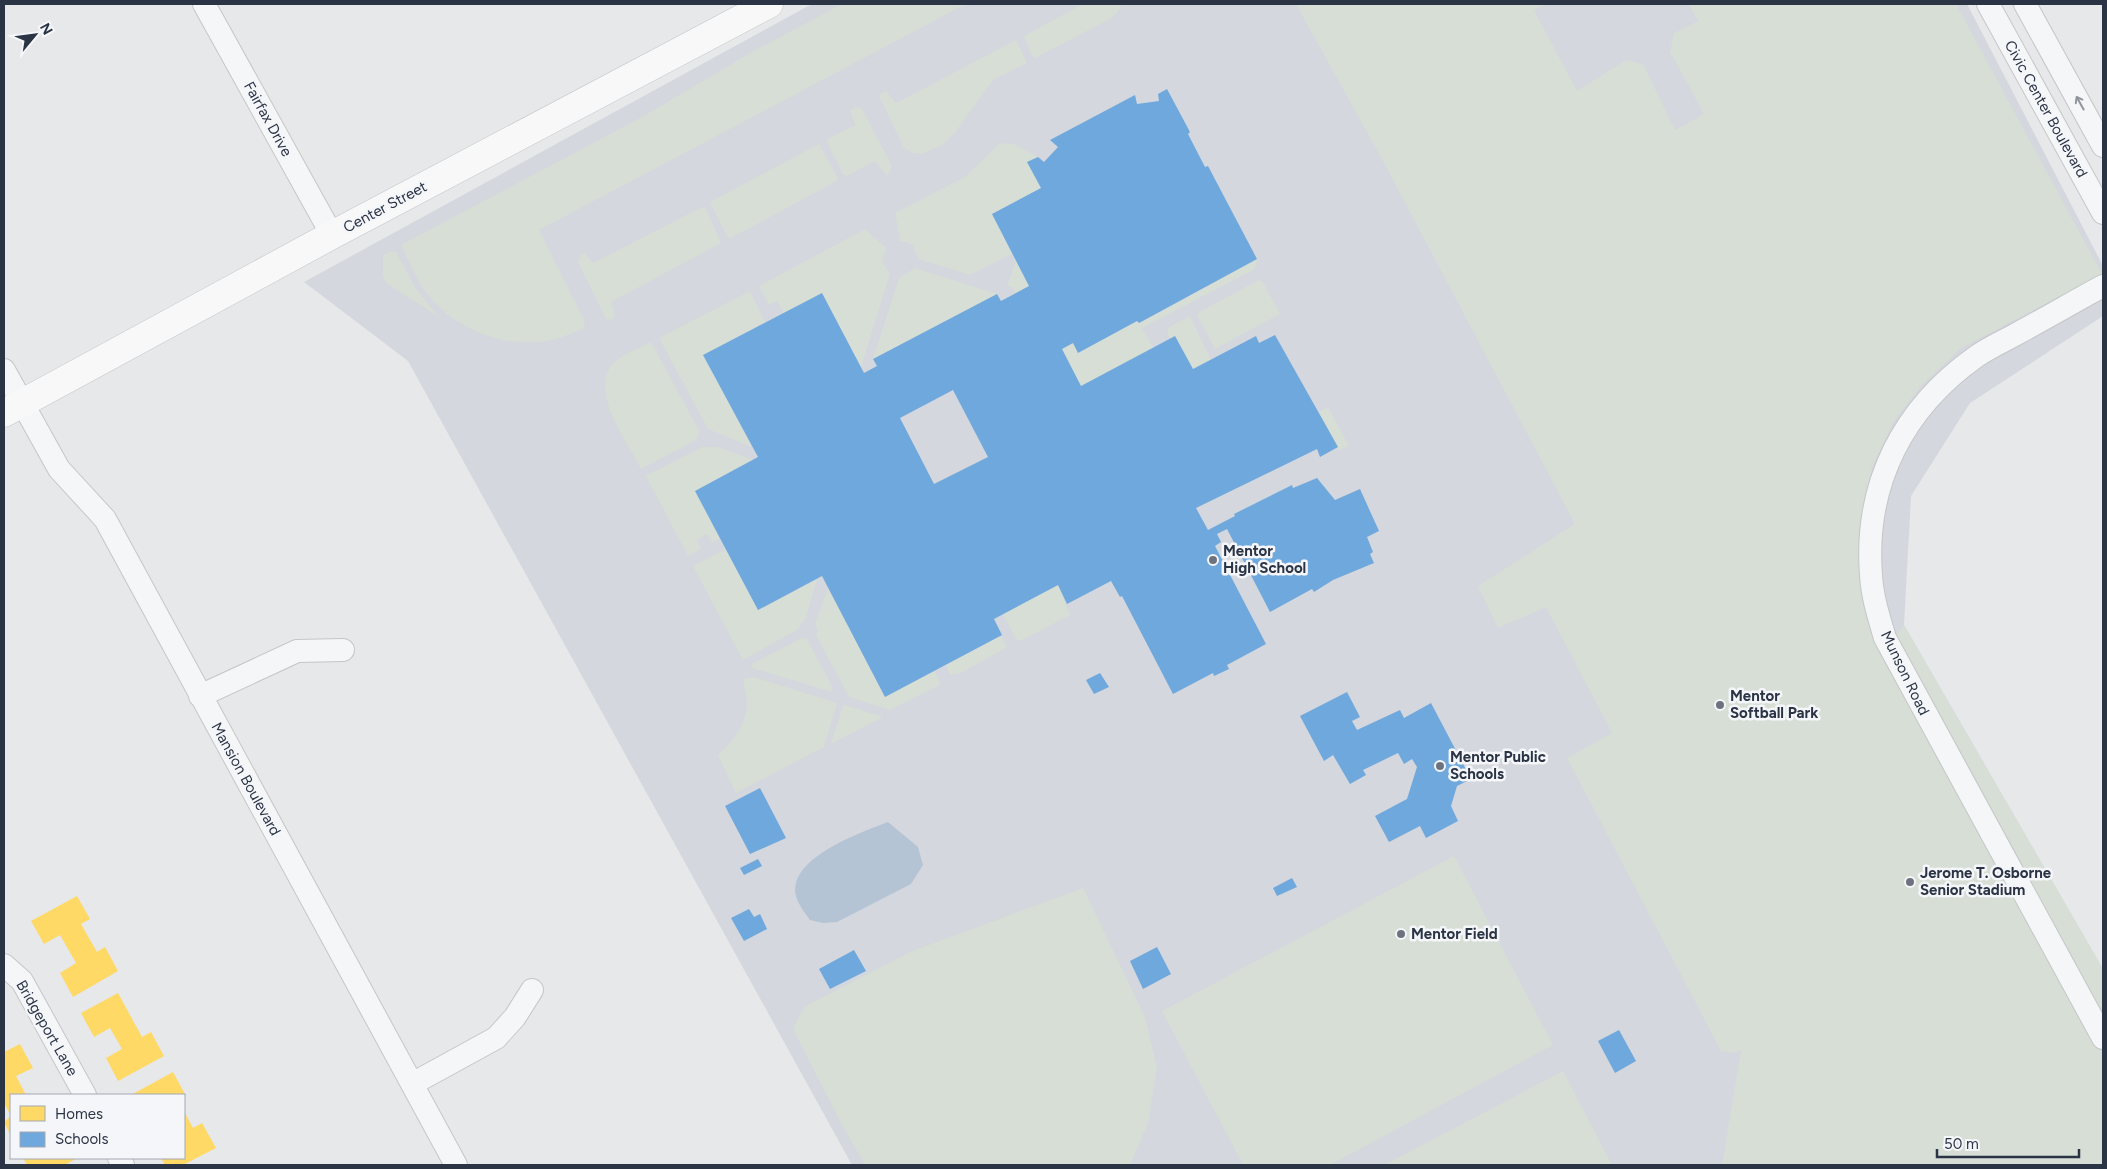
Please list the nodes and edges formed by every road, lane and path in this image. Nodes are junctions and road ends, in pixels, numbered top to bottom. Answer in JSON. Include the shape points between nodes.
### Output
{"nodes":[{"id":1,"x":204,"y":4,"type":"edge"},
{"id":2,"x":769,"y":4,"type":"edge"},
{"id":3,"x":1988,"y":4,"type":"edge"},
{"id":4,"x":2025,"y":4,"type":"edge"},
{"id":5,"x":2103,"y":146,"type":"edge"},
{"id":6,"x":2103,"y":214,"type":"edge"},
{"id":7,"x":332,"y":235,"type":"junction"},
{"id":8,"x":2103,"y":286,"type":"edge"},
{"id":9,"x":4,"y":370,"type":"edge"},
{"id":10,"x":13,"y":408,"type":"edge"},
{"id":11,"x":343,"y":650,"type":"dead end"},
{"id":12,"x":200,"y":696,"type":"junction"},
{"id":13,"x":4,"y":966,"type":"edge"},
{"id":14,"x":532,"y":990,"type":"dead end"},
{"id":15,"x":2103,"y":1038,"type":"edge"},
{"id":16,"x":412,"y":1084,"type":"junction"},
{"id":17,"x":84,"y":1094,"type":"edge"},
{"id":18,"x":456,"y":1165,"type":"edge"}],
"edges":[{"from":1,"to":7,"type":"street","name":"Fairfax Drive"},
{"from":2,"to":7,"type":"main road","name":"Center Street"},
{"from":3,"to":6,"type":"street","name":"Civic Center Boulevard"},
{"from":5,"to":4,"type":"street","one_way":true},
{"from":7,"to":10,"type":"main road","name":"Center Street"},
{"from":8,"to":15,"type":"street","name":"Munson Road","via":[[1978,356],[1919,408],[1879,484],[1870,542],[1871,576],[1885,638]]},
{"from":9,"to":10,"type":"street","name":"Mansion Boulevard"},
{"from":10,"to":12,"type":"street","name":"Mansion Boulevard","via":[[59,469],[105,519]]},
{"from":11,"to":12,"type":"street","via":[[297,651]]},
{"from":12,"to":16,"type":"street","name":"Mansion Boulevard"},
{"from":13,"to":17,"type":"street","name":"Bridgeport Lane","via":[[22,980]]},
{"from":14,"to":16,"type":"street","via":[[515,1017],[496,1038]]},
{"from":16,"to":18,"type":"street","name":"Mansion Boulevard"}]}
